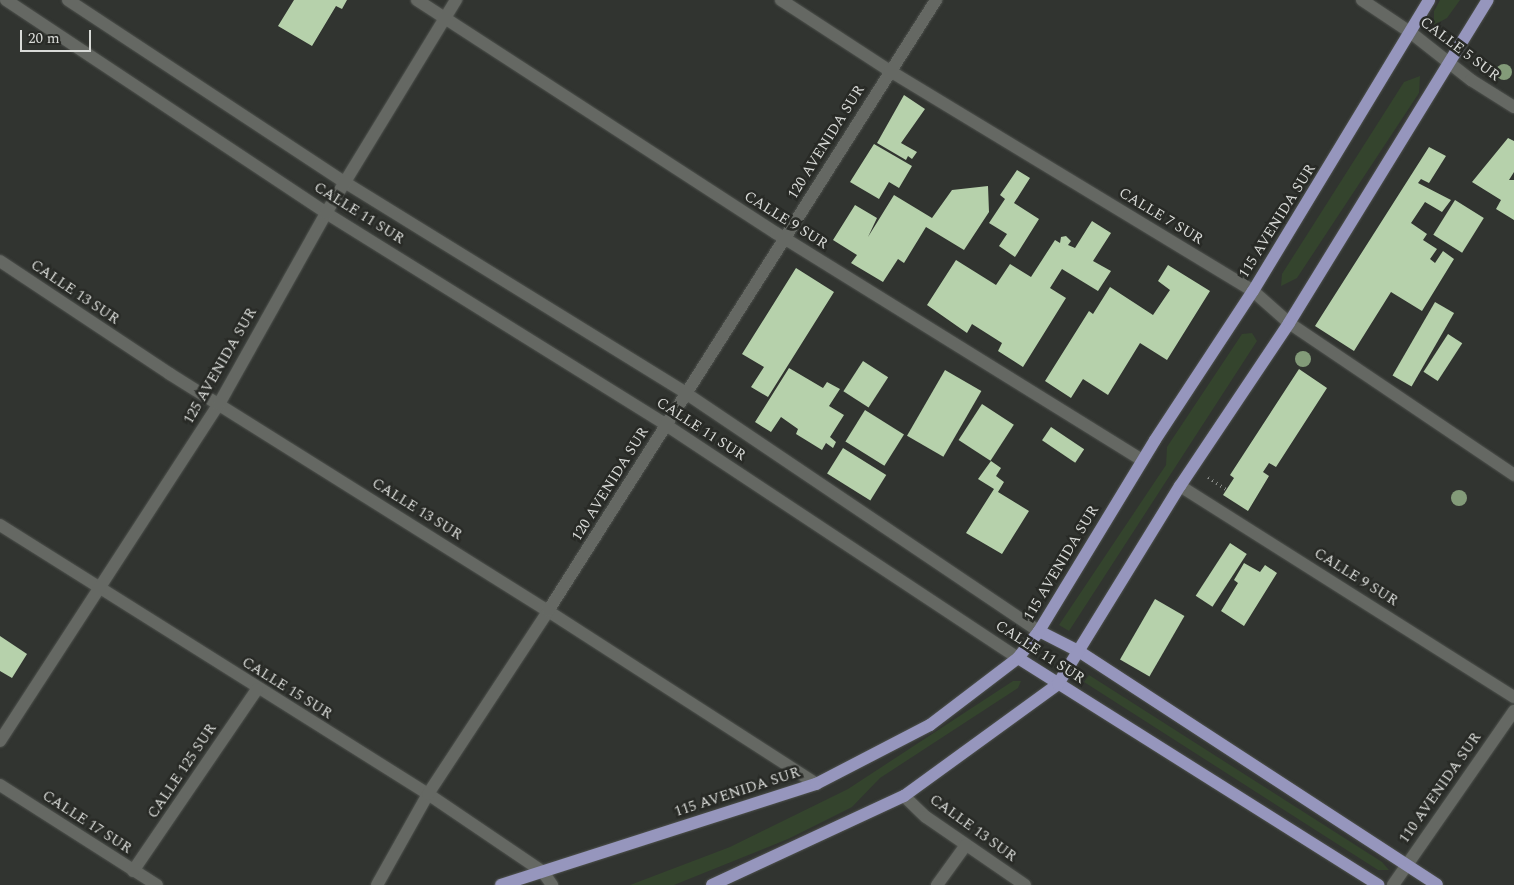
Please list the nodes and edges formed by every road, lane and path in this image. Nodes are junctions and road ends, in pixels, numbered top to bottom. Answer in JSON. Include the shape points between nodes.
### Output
{"nodes":[{"id":1,"x":6,"y":0,"type":"edge"},
{"id":2,"x":68,"y":0,"type":"edge"},
{"id":3,"x":417,"y":0,"type":"edge"},
{"id":4,"x":456,"y":0,"type":"edge"},
{"id":5,"x":781,"y":0,"type":"edge"},
{"id":6,"x":936,"y":0,"type":"edge"},
{"id":7,"x":1362,"y":0,"type":"edge"},
{"id":8,"x":1429,"y":0,"type":"edge"},
{"id":9,"x":1488,"y":0,"type":"edge"},
{"id":10,"x":444,"y":18,"type":"junction"},
{"id":11,"x":1410,"y":32,"type":"junction"},
{"id":12,"x":1449,"y":64,"type":"junction"},
{"id":13,"x":890,"y":71,"type":"junction"},
{"id":14,"x":1514,"y":106,"type":"edge"},
{"id":15,"x":346,"y":183,"type":"junction"},
{"id":16,"x":326,"y":213,"type":"junction"},
{"id":17,"x":785,"y":239,"type":"junction"},
{"id":18,"x":0,"y":261,"type":"edge"},
{"id":19,"x":1253,"y":292,"type":"junction"},
{"id":20,"x":1289,"y":323,"type":"junction"},
{"id":21,"x":687,"y":394,"type":"junction"},
{"id":22,"x":219,"y":404,"type":"junction"},
{"id":23,"x":666,"y":425,"type":"junction"},
{"id":24,"x":1142,"y":460,"type":"junction"},
{"id":25,"x":1514,"y":475,"type":"edge"},
{"id":26,"x":1215,"y":482,"type":"dead end"},
{"id":27,"x":1180,"y":486,"type":"junction"},
{"id":28,"x":1226,"y":490,"type":"dead end"},
{"id":29,"x":0,"y":525,"type":"edge"},
{"id":30,"x":99,"y":588,"type":"junction"},
{"id":31,"x":548,"y":611,"type":"junction"},
{"id":32,"x":1039,"y":631,"type":"junction"},
{"id":33,"x":1080,"y":652,"type":"junction"},
{"id":34,"x":1018,"y":658,"type":"junction"},
{"id":35,"x":1058,"y":684,"type":"junction"},
{"id":36,"x":257,"y":689,"type":"junction"},
{"id":37,"x":1514,"y":697,"type":"edge"},
{"id":38,"x":1514,"y":711,"type":"edge"},
{"id":39,"x":0,"y":741,"type":"edge"},
{"id":40,"x":0,"y":784,"type":"edge"},
{"id":41,"x":816,"y":784,"type":"junction"},
{"id":42,"x":428,"y":794,"type":"junction"},
{"id":43,"x":904,"y":796,"type":"junction"},
{"id":44,"x":966,"y":845,"type":"junction"},
{"id":45,"x":1406,"y":865,"type":"junction"},
{"id":46,"x":133,"y":871,"type":"junction"},
{"id":47,"x":543,"y":872,"type":"junction"},
{"id":48,"x":157,"y":885,"type":"edge"},
{"id":49,"x":377,"y":885,"type":"edge"},
{"id":50,"x":501,"y":885,"type":"edge"},
{"id":51,"x":552,"y":885,"type":"edge"},
{"id":52,"x":712,"y":885,"type":"edge"},
{"id":53,"x":937,"y":885,"type":"edge"},
{"id":54,"x":1025,"y":885,"type":"edge"},
{"id":55,"x":1379,"y":885,"type":"edge"},
{"id":56,"x":1393,"y":885,"type":"edge"},
{"id":57,"x":1437,"y":885,"type":"edge"}],
"edges":[{"from":1,"to":16,"type":"street","name":"CALLE 11 SUR"},
{"from":2,"to":15,"type":"street","name":"CALLE 11 SUR"},
{"from":3,"to":10,"type":"street","name":"CALLE 9 SUR"},
{"from":4,"to":10,"type":"street","name":"125 AVENIDA SUR"},
{"from":5,"to":13,"type":"street","name":"CALLE 7 SUR"},
{"from":6,"to":13,"type":"street","name":"120 AVENIDA SUR"},
{"from":7,"to":11,"type":"street","name":"CALLE 5 SUR"},
{"from":8,"to":11,"type":"main road","name":"115 AVENIDA SUR"},
{"from":9,"to":12,"type":"main road"},
{"from":10,"to":15,"type":"street","name":"125 AVENIDA SUR"},
{"from":10,"to":17,"type":"street","name":"CALLE 9 SUR"},
{"from":11,"to":12,"type":"street","name":"CALLE 5 SUR"},
{"from":11,"to":19,"type":"main road","name":"115 AVENIDA SUR"},
{"from":12,"to":14,"type":"street","name":"CALLE 5 SUR"},
{"from":12,"to":20,"type":"main road"},
{"from":13,"to":17,"type":"street","name":"120 AVENIDA SUR"},
{"from":13,"to":19,"type":"street","name":"CALLE 7 SUR"},
{"from":15,"to":16,"type":"street","name":"125 AVENIDA SUR"},
{"from":15,"to":21,"type":"street","name":"CALLE 11 SUR"},
{"from":16,"to":22,"type":"street","name":"125 AVENIDA SUR"},
{"from":16,"to":23,"type":"street","name":"CALLE 11 SUR"},
{"from":17,"to":21,"type":"street","name":"120 AVENIDA SUR"},
{"from":17,"to":24,"type":"street","name":"CALLE 9 SUR"},
{"from":18,"to":22,"type":"street","name":"CALLE 13 SUR"},
{"from":19,"to":20,"type":"street","name":"CALLE 7 SUR"},
{"from":19,"to":24,"type":"main road","name":"115 AVENIDA SUR"},
{"from":20,"to":25,"type":"street","name":"CALLE 7 SUR"},
{"from":20,"to":27,"type":"main road"},
{"from":21,"to":23,"type":"street","name":"120 AVENIDA SUR"},
{"from":21,"to":32,"type":"street","name":"CALLE 11 SUR"},
{"from":22,"to":30,"type":"street","name":"125 AVENIDA SUR"},
{"from":22,"to":31,"type":"street","name":"CALLE 13 SUR"},
{"from":23,"to":31,"type":"street","name":"120 AVENIDA SUR"},
{"from":23,"to":34,"type":"street","name":"CALLE 11 SUR"},
{"from":24,"to":32,"type":"main road","name":"115 AVENIDA SUR"},
{"from":26,"to":28,"type":"path"},
{"from":27,"to":33,"type":"main road"},
{"from":27,"to":37,"type":"street","name":"CALLE 9 SUR"},
{"from":29,"to":30,"type":"street","name":"CALLE 15 SUR"},
{"from":30,"to":36,"type":"street","name":"CALLE 15 SUR"},
{"from":30,"to":39,"type":"street","name":"125 AVENIDA SUR"},
{"from":31,"to":41,"type":"street","name":"CALLE 13 SUR"},
{"from":31,"to":42,"type":"street","name":"120 AVENIDA SUR"},
{"from":32,"to":33,"type":"main road","name":"CALLE 11 SUR"},
{"from":32,"to":34,"type":"main road","name":"115 AVENIDA SUR"},
{"from":33,"to":35,"type":"main road"},
{"from":33,"to":45,"type":"main road","name":"CALLE 11 SUR"},
{"from":34,"to":35,"type":"main road","name":"CALLE 11 SUR"},
{"from":34,"to":41,"type":"main road","name":"115 AVENIDA SUR","via":[[930,725]]},
{"from":35,"to":43,"type":"main road"},
{"from":35,"to":55,"type":"main road","name":"CALLE 11 SUR"},
{"from":36,"to":42,"type":"street","name":"CALLE 15 SUR"},
{"from":36,"to":46,"type":"street","name":"CALLE 125 SUR"},
{"from":38,"to":45,"type":"street","name":"110 AVENIDA SUR"},
{"from":40,"to":46,"type":"street","name":"CALLE 17 SUR"},
{"from":41,"to":47,"type":"main road","name":"115 AVENIDA SUR"},
{"from":42,"to":47,"type":"street","name":"CALLE 15 SUR"},
{"from":42,"to":49,"type":"street","name":"120 AVENIDA SUR"},
{"from":43,"to":44,"type":"street","name":"CALLE 13 SUR"},
{"from":43,"to":52,"type":"main road","via":[[826,835]]},
{"from":44,"to":53,"type":"street"},
{"from":44,"to":54,"type":"street","name":"CALLE 13 SUR"},
{"from":45,"to":56,"type":"street","name":"110 AVENIDA SUR"},
{"from":45,"to":57,"type":"main road","name":"CALLE 11 SUR"},
{"from":46,"to":48,"type":"street","name":"CALLE 17 SUR"},
{"from":47,"to":50,"type":"main road","name":"115 AVENIDA SUR"},
{"from":47,"to":51,"type":"street","name":"CALLE 15 SUR"}]}
